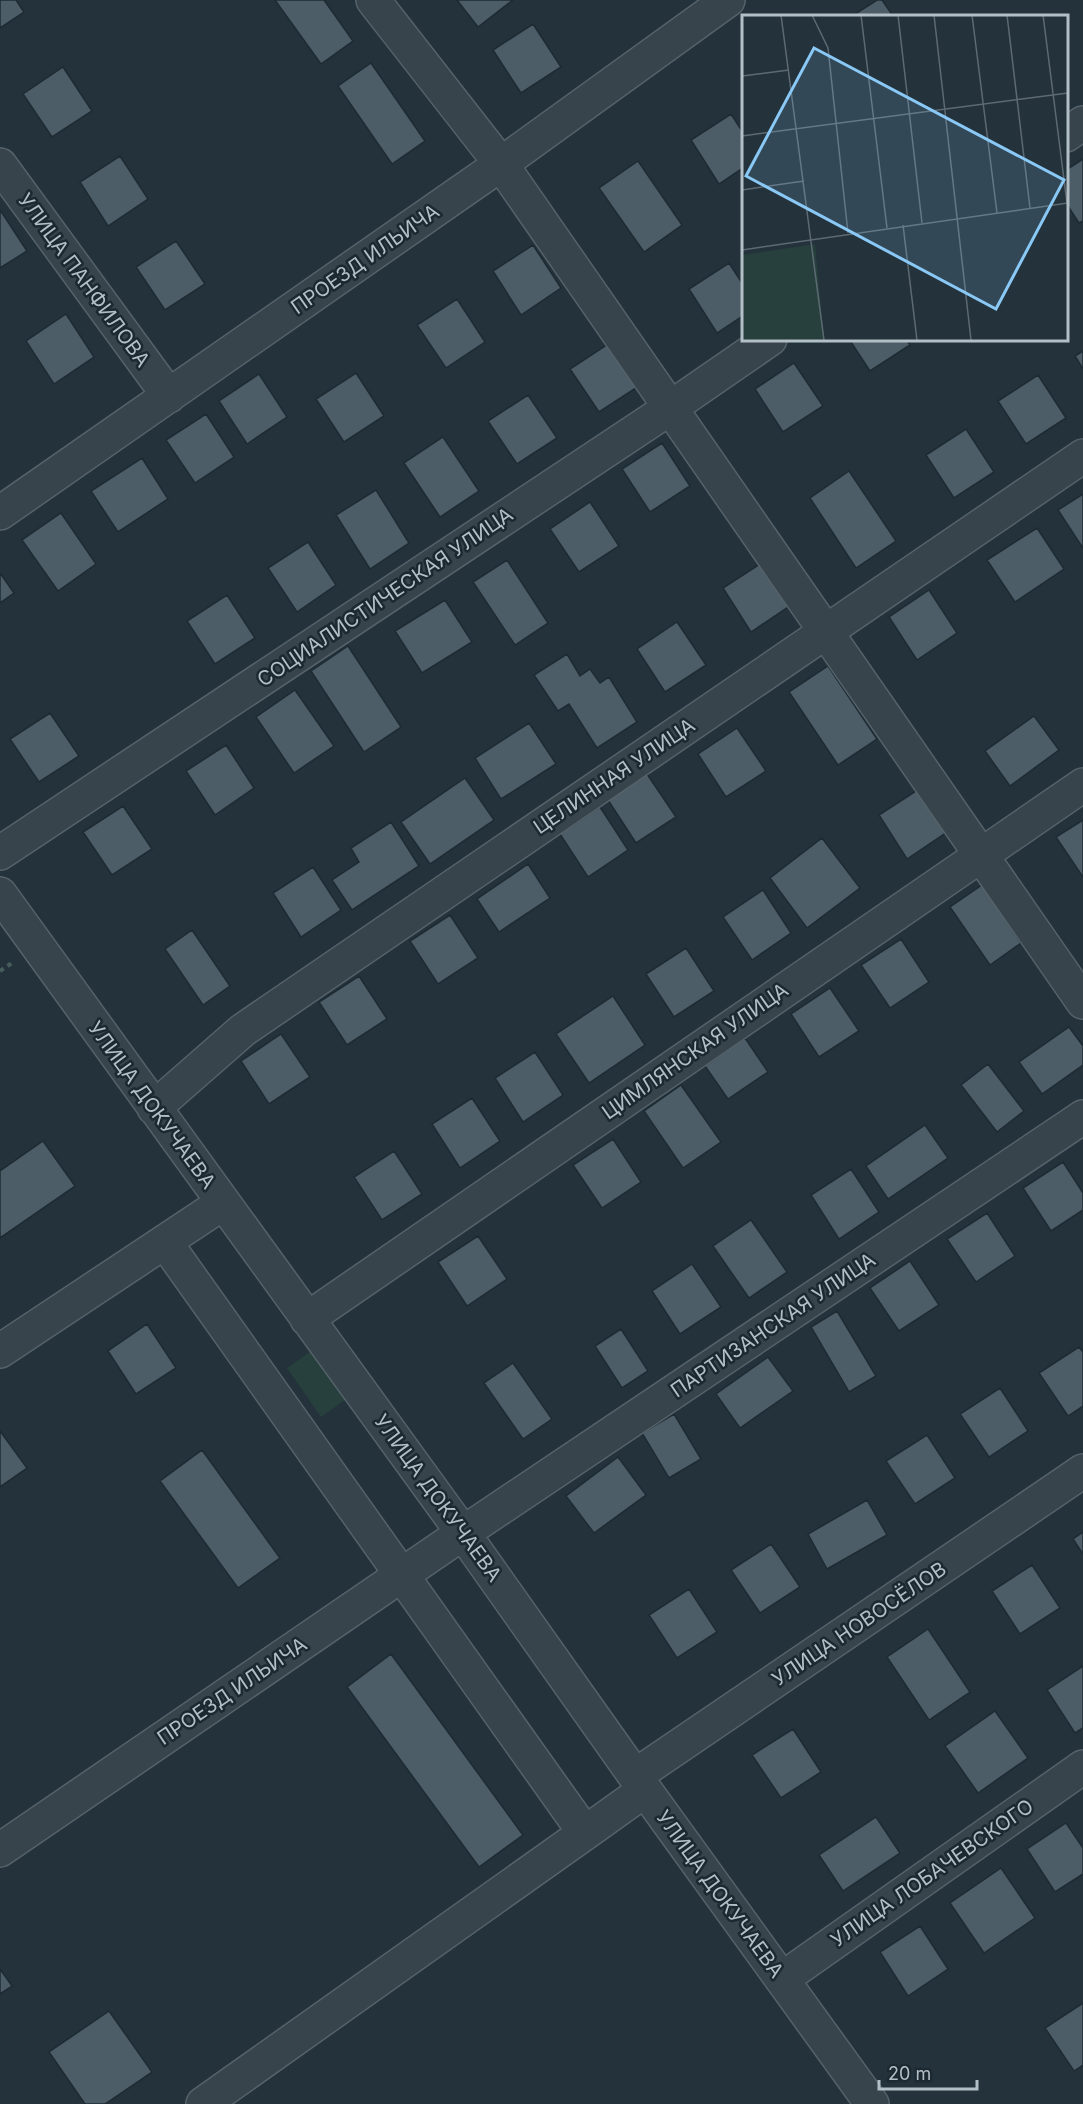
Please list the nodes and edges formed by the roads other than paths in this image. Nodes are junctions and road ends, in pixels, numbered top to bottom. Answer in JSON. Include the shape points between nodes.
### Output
{"nodes":[{"id":1,"x":373,"y":0,"type":"edge"},
{"id":2,"x":728,"y":0,"type":"edge"},
{"id":3,"x":1083,"y":123,"type":"edge"},
{"id":4,"x":1068,"y":134,"type":"edge"},
{"id":5,"x":501,"y":164,"type":"junction"},
{"id":6,"x":0,"y":165,"type":"edge"},
{"id":7,"x":769,"y":340,"type":"edge"},
{"id":8,"x":169,"y":396,"type":"junction"},
{"id":9,"x":670,"y":408,"type":"junction"},
{"id":10,"x":1083,"y":456,"type":"edge"},
{"id":11,"x":0,"y":513,"type":"edge"},
{"id":12,"x":825,"y":631,"type":"junction"},
{"id":13,"x":1083,"y":784,"type":"edge"},
{"id":14,"x":0,"y":853,"type":"edge"},
{"id":15,"x":981,"y":854,"type":"junction"},
{"id":16,"x":0,"y":894,"type":"edge"},
{"id":17,"x":1083,"y":1002,"type":"edge"},
{"id":18,"x":154,"y":1108,"type":"junction"},
{"id":19,"x":1083,"y":1117,"type":"edge"},
{"id":20,"x":223,"y":1203,"type":"junction"},
{"id":21,"x":165,"y":1242,"type":"junction"},
{"id":22,"x":307,"y":1319,"type":"junction"},
{"id":23,"x":0,"y":1351,"type":"edge"},
{"id":24,"x":1083,"y":1471,"type":"edge"},
{"id":25,"x":463,"y":1533,"type":"junction"},
{"id":26,"x":402,"y":1574,"type":"junction"},
{"id":27,"x":1083,"y":1767,"type":"edge"},
{"id":28,"x":640,"y":1783,"type":"junction"},
{"id":29,"x":585,"y":1833,"type":"junction"},
{"id":30,"x":0,"y":1850,"type":"edge"},
{"id":31,"x":782,"y":1978,"type":"junction"},
{"id":32,"x":203,"y":2104,"type":"edge"},
{"id":33,"x":872,"y":2104,"type":"edge"}],
"edges":[{"from":1,"to":5,"type":"street"},
{"from":2,"to":5,"type":"street","name":"ПРОЕЗД ИЛЬИЧА"},
{"from":3,"to":4,"type":"street"},
{"from":5,"to":8,"type":"street","name":"ПРОЕЗД ИЛЬИЧА"},
{"from":5,"to":9,"type":"street"},
{"from":6,"to":8,"type":"street","name":"УЛИЦА ПАНФИЛОВА"},
{"from":7,"to":9,"type":"street","name":"СОЦИАЛИСТИЧЕСКАЯ УЛИЦА"},
{"from":8,"to":11,"type":"street","name":"ПРОЕЗД ИЛЬИЧА"},
{"from":9,"to":12,"type":"street"},
{"from":9,"to":14,"type":"street","name":"СОЦИАЛИСТИЧЕСКАЯ УЛИЦА"},
{"from":10,"to":12,"type":"street","name":"ЦЕЛИННАЯ УЛИЦА"},
{"from":12,"to":15,"type":"street"},
{"from":12,"to":18,"type":"street","name":"ЦЕЛИННАЯ УЛИЦА","via":[[243,1030]]},
{"from":13,"to":15,"type":"street","name":"ЦИМЛЯНСКАЯ УЛИЦА"},
{"from":15,"to":17,"type":"street"},
{"from":15,"to":22,"type":"street","name":"ЦИМЛЯНСКАЯ УЛИЦА"},
{"from":16,"to":18,"type":"street","name":"УЛИЦА ДОКУЧАЕВА"},
{"from":18,"to":20,"type":"street","name":"УЛИЦА ДОКУЧАЕВА"},
{"from":19,"to":25,"type":"street","name":"ПАРТИЗАНСКАЯ УЛИЦА"},
{"from":20,"to":21,"type":"street"},
{"from":20,"to":22,"type":"street","name":"УЛИЦА ДОКУЧАЕВА"},
{"from":21,"to":23,"type":"street"},
{"from":21,"to":26,"type":"street"},
{"from":22,"to":25,"type":"street","name":"УЛИЦА ДОКУЧАЕВА"},
{"from":24,"to":28,"type":"street","name":"УЛИЦА НОВОСЁЛОВ"},
{"from":25,"to":26,"type":"street","name":"ПРОЕЗД ИЛЬИЧА"},
{"from":25,"to":28,"type":"street","name":"УЛИЦА ДОКУЧАЕВА"},
{"from":26,"to":29,"type":"street"},
{"from":26,"to":30,"type":"street","name":"ПРОЕЗД ИЛЬИЧА"},
{"from":27,"to":31,"type":"street","name":"УЛИЦА ЛОБАЧЕВСКОГО"},
{"from":28,"to":29,"type":"street","name":"УЛИЦА НОВОСЁЛОВ"},
{"from":28,"to":31,"type":"street","name":"УЛИЦА ДОКУЧАЕВА"},
{"from":29,"to":32,"type":"street","name":"УЛИЦА НОВОСЁЛОВ"},
{"from":31,"to":33,"type":"street","name":"УЛИЦА ДОКУЧАЕВА"}]}
